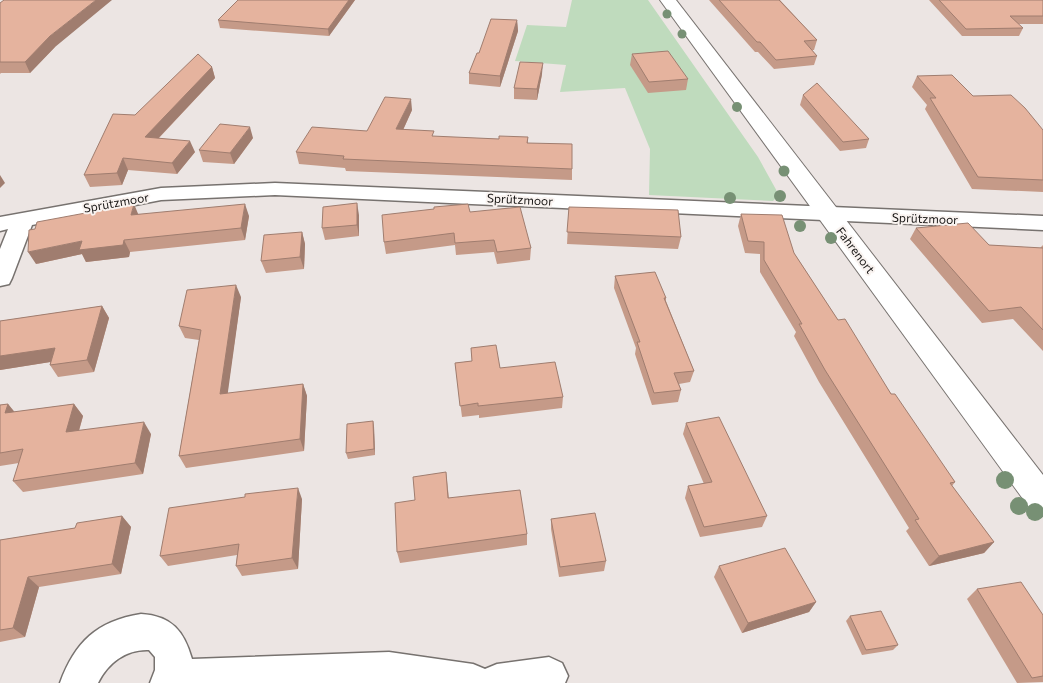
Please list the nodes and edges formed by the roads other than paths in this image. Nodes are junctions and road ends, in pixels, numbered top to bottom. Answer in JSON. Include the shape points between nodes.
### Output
{"nodes":[{"id":1,"x":668,"y":0,"type":"edge"},
{"id":2,"x":828,"y":213,"type":"junction"},
{"id":3,"x":23,"y":220,"type":"junction"},
{"id":4,"x":1043,"y":223,"type":"edge"},
{"id":5,"x":0,"y":224,"type":"edge"},
{"id":6,"x":0,"y":278,"type":"edge"},
{"id":7,"x":1043,"y":500,"type":"edge"},
{"id":8,"x":549,"y":676,"type":"dead end"},
{"id":9,"x":170,"y":681,"type":"edge"},
{"id":10,"x":78,"y":683,"type":"edge"},
{"id":11,"x":473,"y":683,"type":"edge"},
{"id":12,"x":497,"y":683,"type":"edge"}],
"edges":[{"from":1,"to":2,"type":"street","name":"Fahrenort"},
{"from":2,"to":3,"type":"street","name":"Sprützmoor","via":[[274,189],[162,194]]},
{"from":2,"to":4,"type":"street","name":"Sprützmoor"},
{"from":2,"to":7,"type":"street","name":"Fahrenort"},
{"from":3,"to":5,"type":"street","name":"Sprützmoor"},
{"from":3,"to":6,"type":"street"},
{"from":8,"to":12,"type":"street"},
{"from":9,"to":10,"type":"street","via":[[174,662],[171,648],[162,637],[148,632],[130,633],[106,646],[86,666]]},
{"from":9,"to":11,"type":"street","via":[[389,671]]}]}
